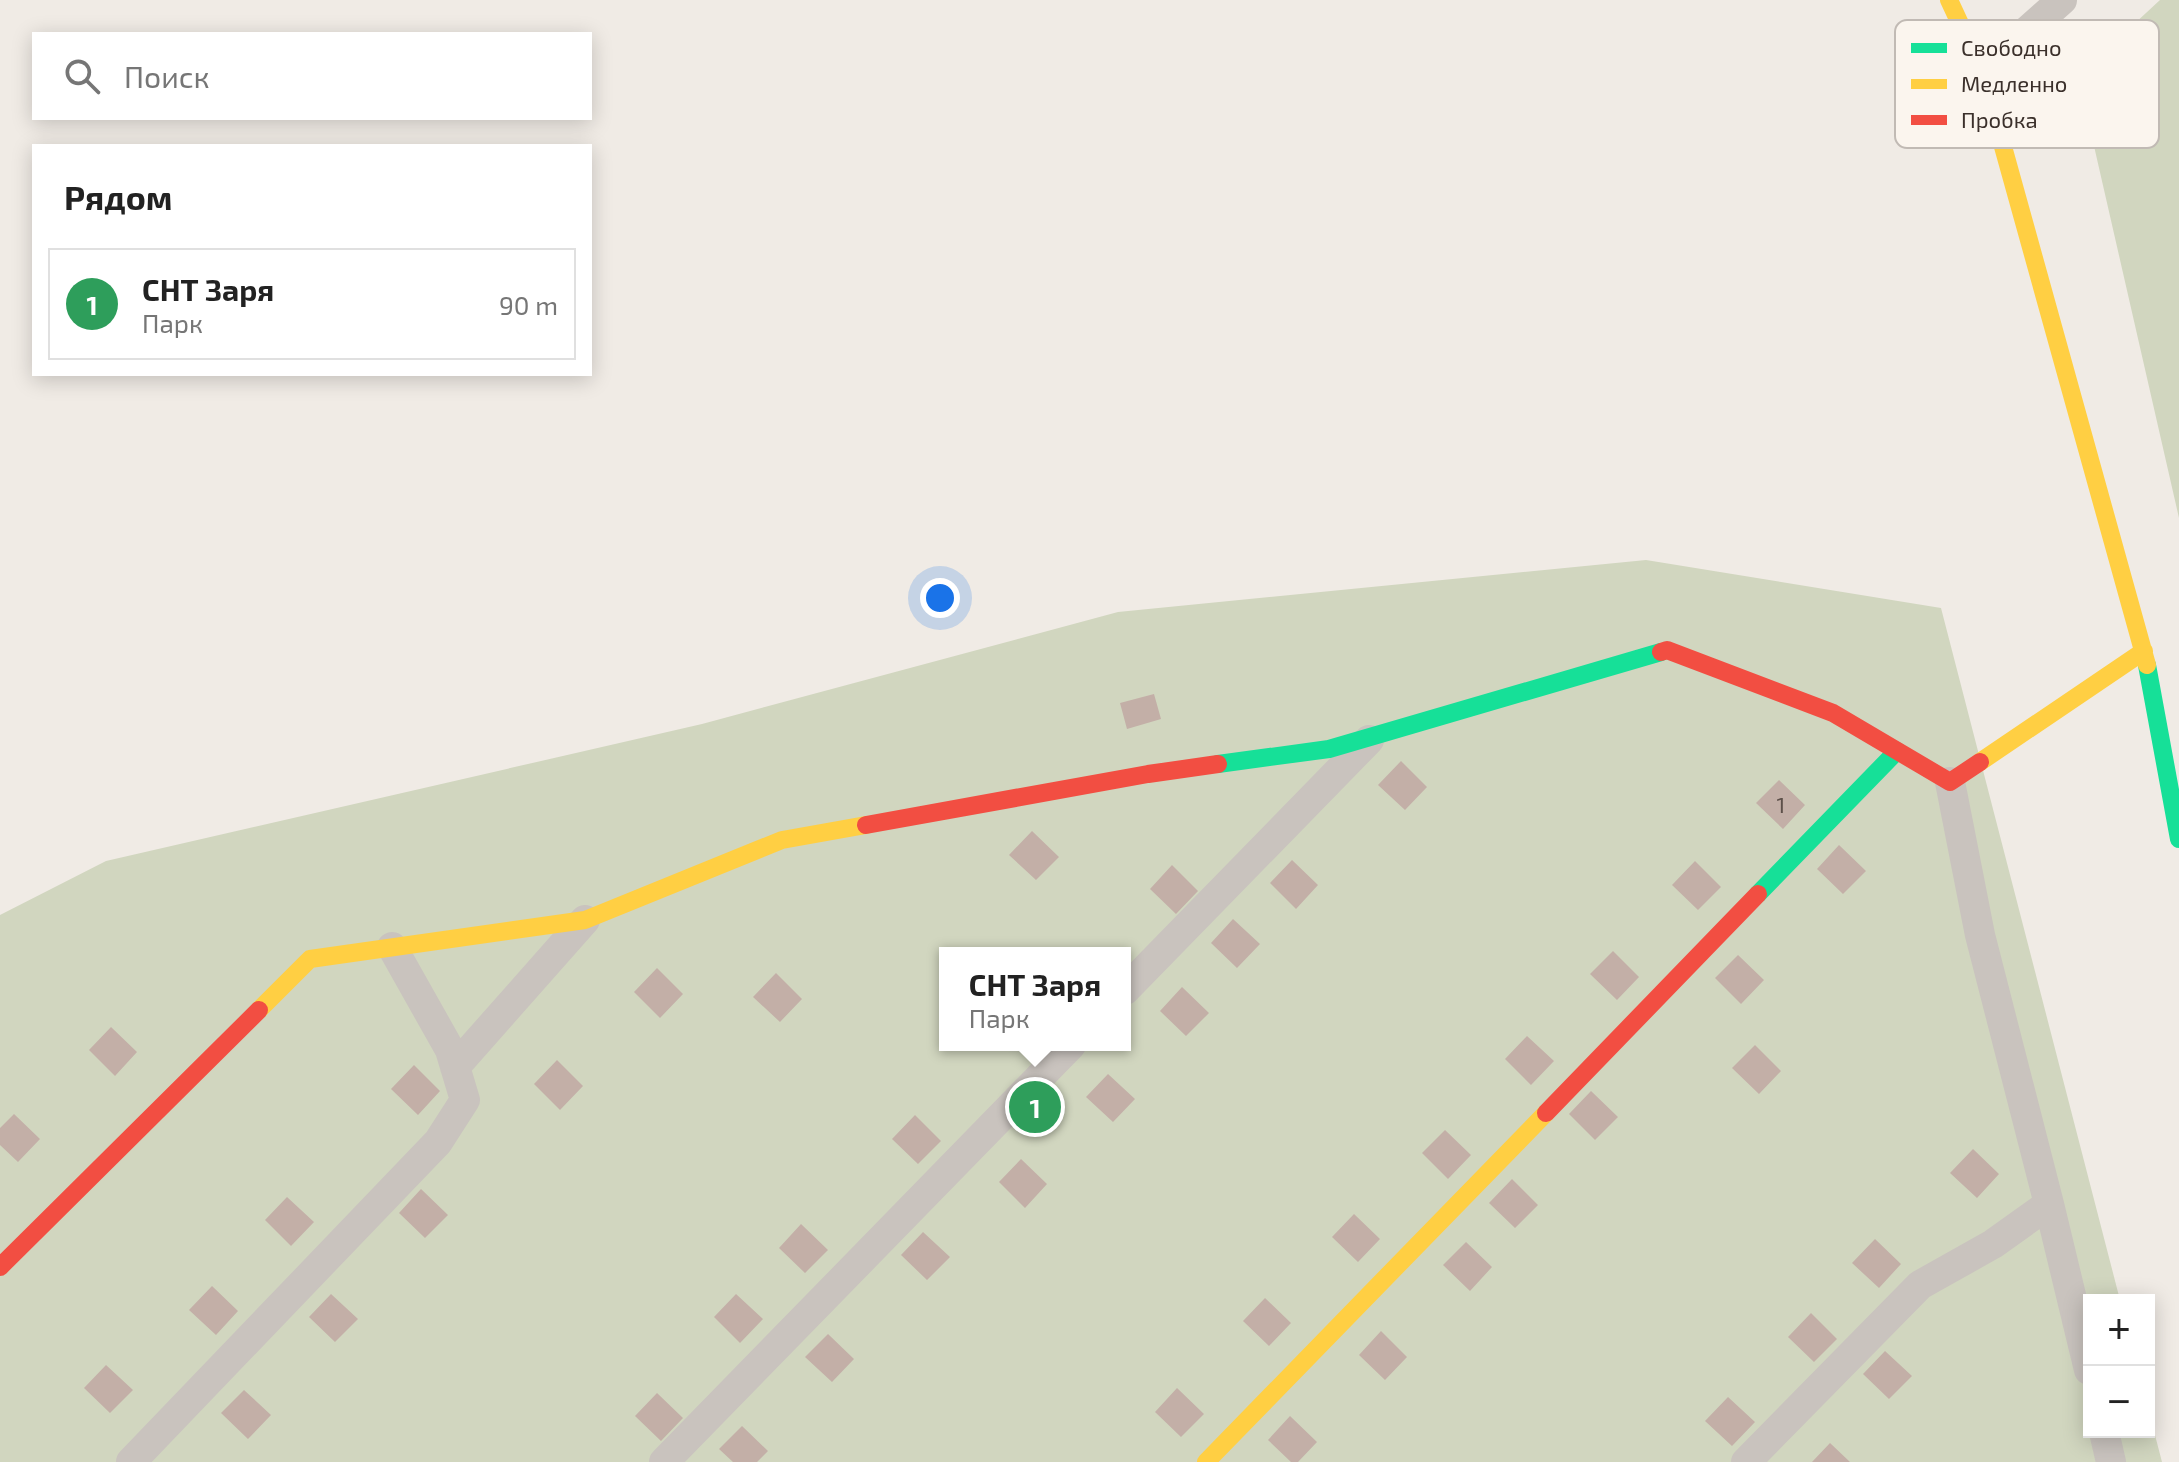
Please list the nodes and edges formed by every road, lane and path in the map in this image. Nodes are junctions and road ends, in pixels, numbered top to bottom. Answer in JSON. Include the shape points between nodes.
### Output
{"nodes":[{"id":1,"x":1949,"y":0,"type":"edge"},
{"id":2,"x":2062,"y":0,"type":"edge"},
{"id":3,"x":1958,"y":20,"type":"edge"},
{"id":4,"x":2039,"y":20,"type":"edge"},
{"id":5,"x":2004,"y":148,"type":"edge"},
{"id":6,"x":2144,"y":651,"type":"junction"},
{"id":7,"x":1372,"y":737,"type":"junction"},
{"id":8,"x":1897,"y":751,"type":"junction"},
{"id":9,"x":1950,"y":782,"type":"junction"},
{"id":10,"x":2179,"y":839,"type":"edge"},
{"id":11,"x":585,"y":920,"type":"junction"},
{"id":12,"x":392,"y":947,"type":"junction"},
{"id":13,"x":1131,"y":984,"type":"edge"},
{"id":14,"x":1065,"y":1051,"type":"edge"},
{"id":15,"x":455,"y":1067,"type":"junction"},
{"id":16,"x":2049,"y":1204,"type":"junction"},
{"id":17,"x":0,"y":1267,"type":"edge"},
{"id":18,"x":2088,"y":1366,"type":"edge"},
{"id":19,"x":2105,"y":1438,"type":"edge"},
{"id":20,"x":131,"y":1462,"type":"edge"},
{"id":21,"x":664,"y":1462,"type":"edge"},
{"id":22,"x":1206,"y":1462,"type":"edge"},
{"id":23,"x":1746,"y":1462,"type":"edge"},
{"id":24,"x":2111,"y":1462,"type":"edge"}],
"edges":[{"from":1,"to":3,"type":"street"},
{"from":2,"to":4,"type":"street"},
{"from":5,"to":6,"type":"street"},
{"from":6,"to":9,"type":"street"},
{"from":6,"to":10,"type":"street"},
{"from":7,"to":8,"type":"street","via":[[1667,650],[1833,713]]},
{"from":7,"to":11,"type":"street","via":[[1329,749],[1148,774],[782,840]]},
{"from":7,"to":13,"type":"street"},
{"from":8,"to":9,"type":"street"},
{"from":8,"to":22,"type":"street"},
{"from":9,"to":16,"type":"street","via":[[1980,935]]},
{"from":11,"to":12,"type":"street"},
{"from":11,"to":15,"type":"street"},
{"from":12,"to":15,"type":"street"},
{"from":12,"to":17,"type":"street","via":[[310,959]]},
{"from":14,"to":21,"type":"street"},
{"from":15,"to":20,"type":"street","via":[[465,1100],[438,1142]]},
{"from":16,"to":18,"type":"street"},
{"from":16,"to":23,"type":"street","via":[[1993,1244],[1920,1285]]},
{"from":19,"to":24,"type":"street"}]}
